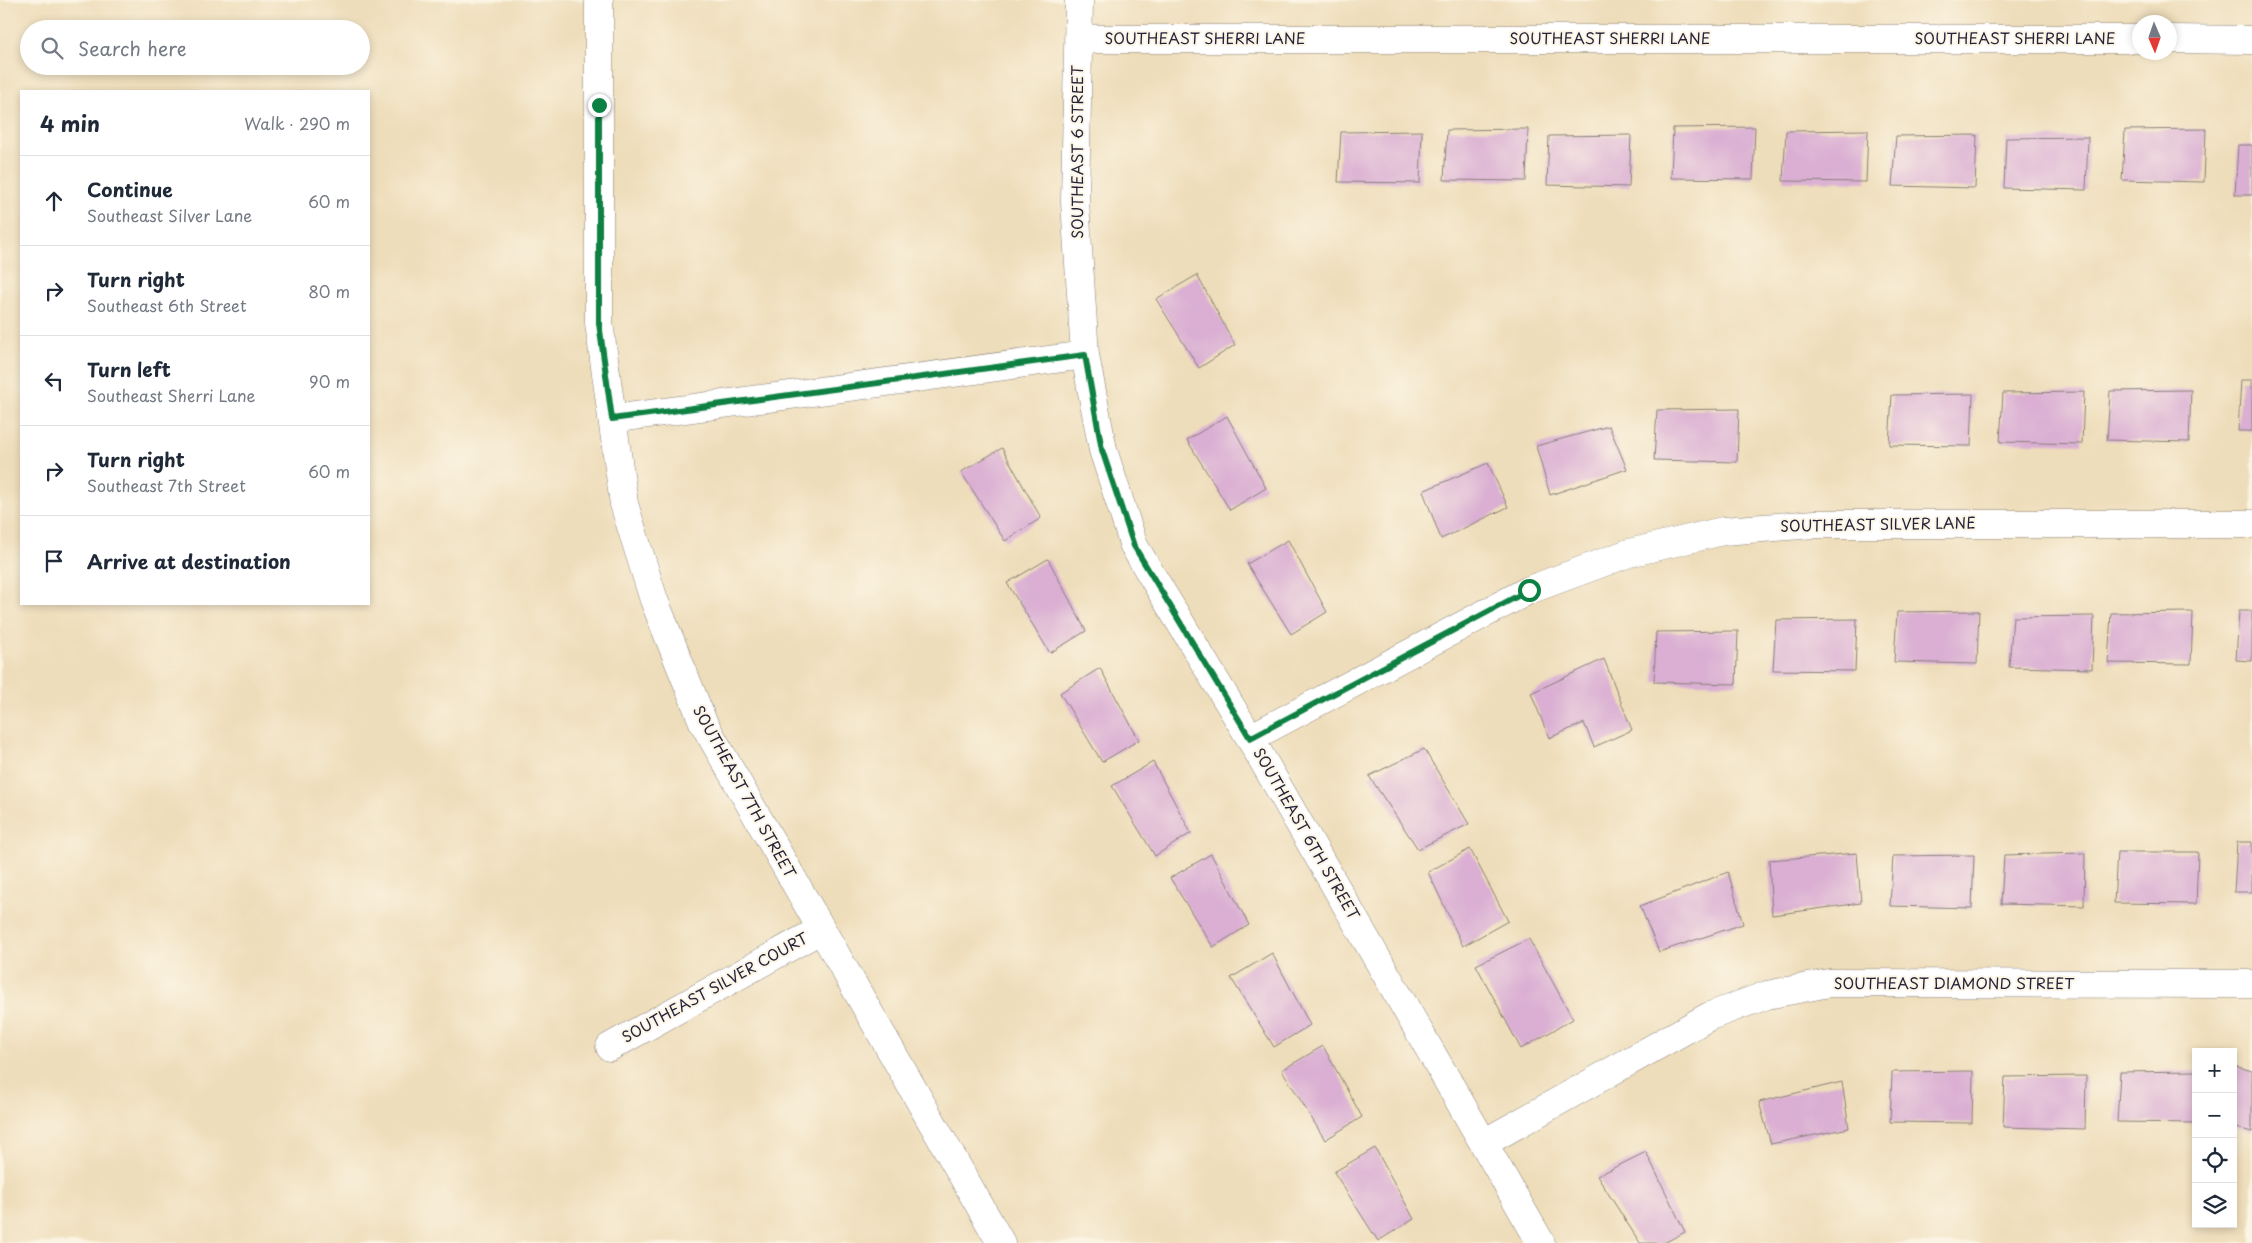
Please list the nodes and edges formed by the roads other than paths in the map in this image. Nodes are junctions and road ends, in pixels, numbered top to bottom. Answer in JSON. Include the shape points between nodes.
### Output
{"nodes":[{"id":1,"x":599,"y":0,"type":"edge"},
{"id":2,"x":1079,"y":0,"type":"edge"},
{"id":3,"x":1080,"y":39,"type":"junction"},
{"id":4,"x":2132,"y":39,"type":"edge"},
{"id":5,"x":2177,"y":40,"type":"edge"},
{"id":6,"x":2252,"y":40,"type":"edge"},
{"id":7,"x":1085,"y":355,"type":"junction"},
{"id":8,"x":612,"y":419,"type":"junction"},
{"id":9,"x":2252,"y":524,"type":"edge"},
{"id":10,"x":1250,"y":738,"type":"junction"},
{"id":11,"x":820,"y":930,"type":"junction"},
{"id":12,"x":2252,"y":984,"type":"edge"},
{"id":13,"x":610,"y":1047,"type":"dead end"},
{"id":14,"x":1484,"y":1143,"type":"junction"},
{"id":15,"x":1001,"y":1243,"type":"edge"},
{"id":16,"x":1541,"y":1243,"type":"edge"}],
"edges":[{"from":1,"to":8,"type":"street","name":"SOUTHEAST 7TH STREET","via":[[599,323]]},
{"from":2,"to":3,"type":"street"},
{"from":3,"to":4,"type":"street","name":"SOUTHEAST SHERRI LANE"},
{"from":3,"to":7,"type":"street","name":"SOUTHEAST 6 STREET","via":[[1075,202]]},
{"from":5,"to":6,"type":"street"},
{"from":7,"to":8,"type":"street"},
{"from":7,"to":10,"type":"street","name":"SOUTHEAST 6TH STREET","via":[[1102,450],[1134,546]]},
{"from":8,"to":11,"type":"street","name":"SOUTHEAST 7TH STREET","via":[[624,504],[654,600],[701,718]]},
{"from":9,"to":10,"type":"street","name":"SOUTHEAST SILVER LANE","via":[[1815,524],[1723,531],[1628,553],[1529,590]]},
{"from":10,"to":14,"type":"street","name":"SOUTHEAST 6TH STREET"},
{"from":11,"to":13,"type":"street","name":"SOUTHEAST SILVER COURT"},
{"from":11,"to":15,"type":"street","name":"SOUTHEAST 7TH STREET"},
{"from":12,"to":14,"type":"street","name":"SOUTHEAST DIAMOND STREET","via":[[1829,983],[1767,995],[1710,1016]]},
{"from":14,"to":16,"type":"street","name":"SOUTHEAST 6TH STREET"}]}
